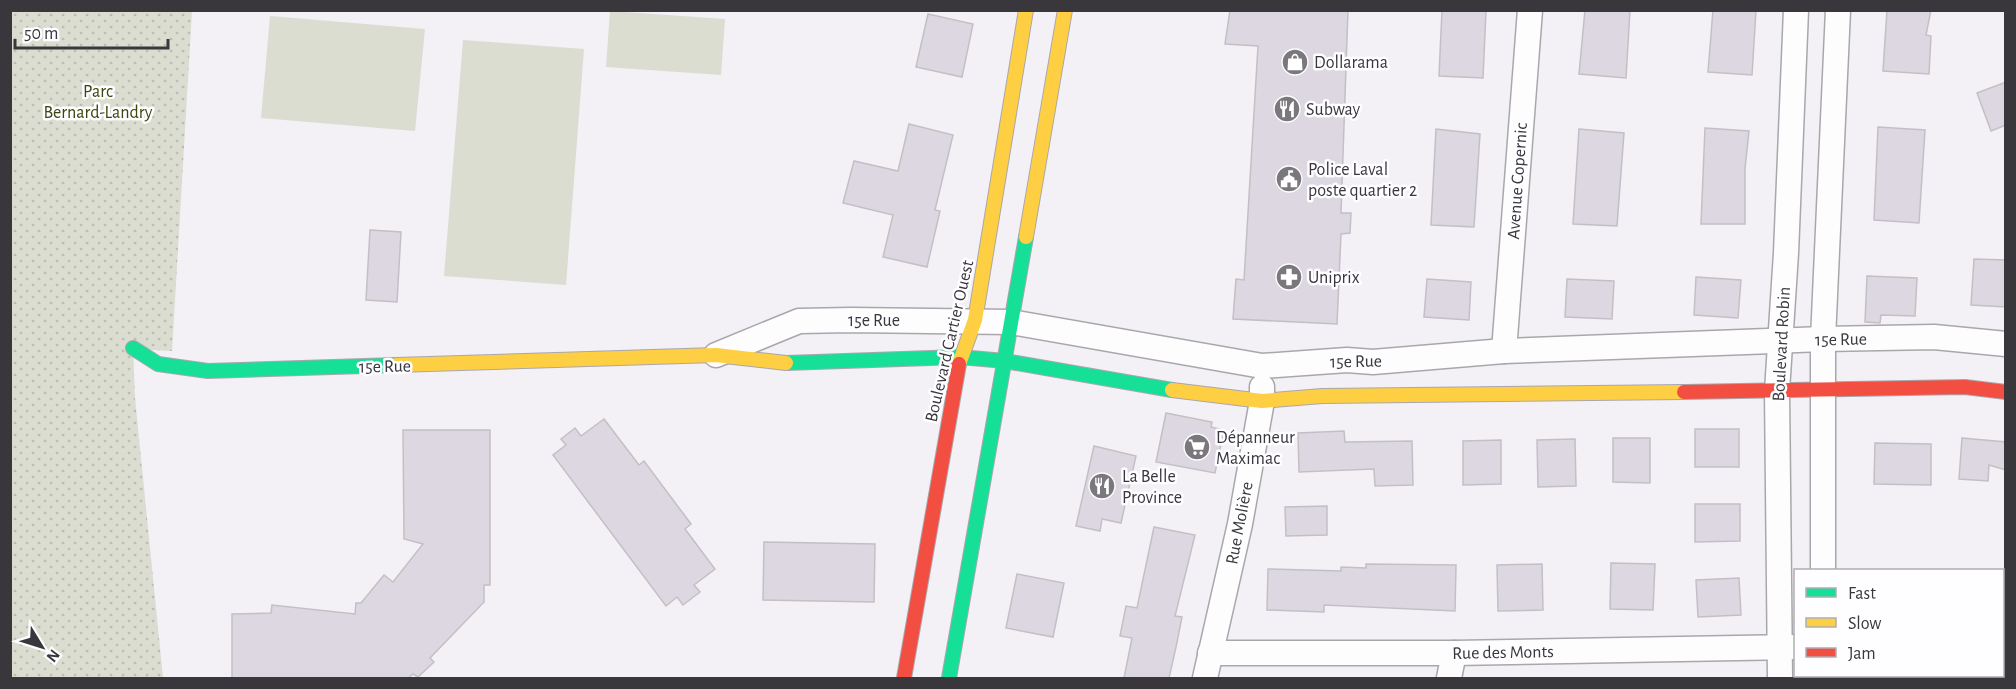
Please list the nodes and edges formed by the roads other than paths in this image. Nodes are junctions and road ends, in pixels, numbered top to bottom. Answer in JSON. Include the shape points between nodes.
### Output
{"nodes":[{"id":1,"x":1026,"y":10,"type":"edge"},
{"id":2,"x":1065,"y":10,"type":"edge"},
{"id":3,"x":1530,"y":10,"type":"edge"},
{"id":4,"x":1796,"y":10,"type":"edge"},
{"id":5,"x":1838,"y":10,"type":"edge"},
{"id":6,"x":975,"y":320,"type":"junction"},
{"id":7,"x":1011,"y":322,"type":"junction"},
{"id":8,"x":1823,"y":339,"type":"junction"},
{"id":9,"x":1781,"y":341,"type":"junction"},
{"id":10,"x":2006,"y":344,"type":"edge"},
{"id":11,"x":133,"y":348,"type":"dead end"},
{"id":12,"x":1504,"y":351,"type":"junction"},
{"id":13,"x":716,"y":355,"type":"junction"},
{"id":14,"x":960,"y":357,"type":"junction"},
{"id":15,"x":1005,"y":361,"type":"junction"},
{"id":16,"x":1262,"y":366,"type":"junction"},
{"id":17,"x":1825,"y":391,"type":"junction"},
{"id":18,"x":1777,"y":392,"type":"junction"},
{"id":19,"x":2006,"y":392,"type":"edge"},
{"id":20,"x":1262,"y":401,"type":"junction"},
{"id":21,"x":1822,"y":569,"type":"edge"},
{"id":22,"x":1787,"y":648,"type":"edge"},
{"id":23,"x":1210,"y":653,"type":"junction"},
{"id":24,"x":1454,"y":653,"type":"junction"},
{"id":25,"x":904,"y":678,"type":"edge"},
{"id":26,"x":950,"y":678,"type":"edge"},
{"id":27,"x":1205,"y":678,"type":"edge"},
{"id":28,"x":1449,"y":678,"type":"edge"},
{"id":29,"x":1780,"y":678,"type":"edge"}],
"edges":[{"from":1,"to":6,"type":"street","name":"Boulevard Cartier Ouest"},
{"from":2,"to":7,"type":"street"},
{"from":3,"to":12,"type":"street","name":"Avenue Copernic"},
{"from":4,"to":9,"type":"street","name":"Boulevard Robin"},
{"from":5,"to":8,"type":"street"},
{"from":6,"to":7,"type":"street","name":"15e Rue"},
{"from":6,"to":13,"type":"street","name":"15e Rue","via":[[799,321]]},
{"from":6,"to":14,"type":"street","name":"Boulevard Cartier Ouest"},
{"from":7,"to":15,"type":"street"},
{"from":7,"to":16,"type":"street","name":"15e Rue"},
{"from":8,"to":9,"type":"street","name":"15e Rue"},
{"from":8,"to":10,"type":"street","name":"15e Rue","via":[[1934,338]]},
{"from":8,"to":17,"type":"street"},
{"from":9,"to":12,"type":"street","name":"15e Rue"},
{"from":9,"to":18,"type":"street","name":"Boulevard Robin"},
{"from":11,"to":13,"type":"street","name":"15e Rue","via":[[144,360],[208,371]]},
{"from":12,"to":16,"type":"street","name":"15e Rue"},
{"from":13,"to":14,"type":"street","name":"15e Rue","via":[[777,363]]},
{"from":14,"to":15,"type":"street","name":"15e Rue"},
{"from":14,"to":25,"type":"street","name":"Boulevard Cartier Ouest"},
{"from":15,"to":20,"type":"street","name":"15e Rue"},
{"from":15,"to":26,"type":"street"},
{"from":16,"to":20,"type":"street","name":"Rue Molière"},
{"from":17,"to":18,"type":"street","name":"15e Rue"},
{"from":17,"to":19,"type":"street","name":"15e Rue","via":[[1965,387]]},
{"from":17,"to":21,"type":"street"},
{"from":18,"to":20,"type":"street","name":"15e Rue","via":[[1322,396]]},
{"from":18,"to":22,"type":"street","name":"Boulevard Robin"},
{"from":20,"to":23,"type":"street","name":"Rue Molière","via":[[1240,524]]},
{"from":22,"to":24,"type":"street","name":"Rue des Monts"},
{"from":22,"to":29,"type":"street","name":"Boulevard Robin"},
{"from":23,"to":24,"type":"street","name":"Rue des Monts"},
{"from":23,"to":27,"type":"street","name":"Rue Molière"},
{"from":24,"to":28,"type":"street"}]}
